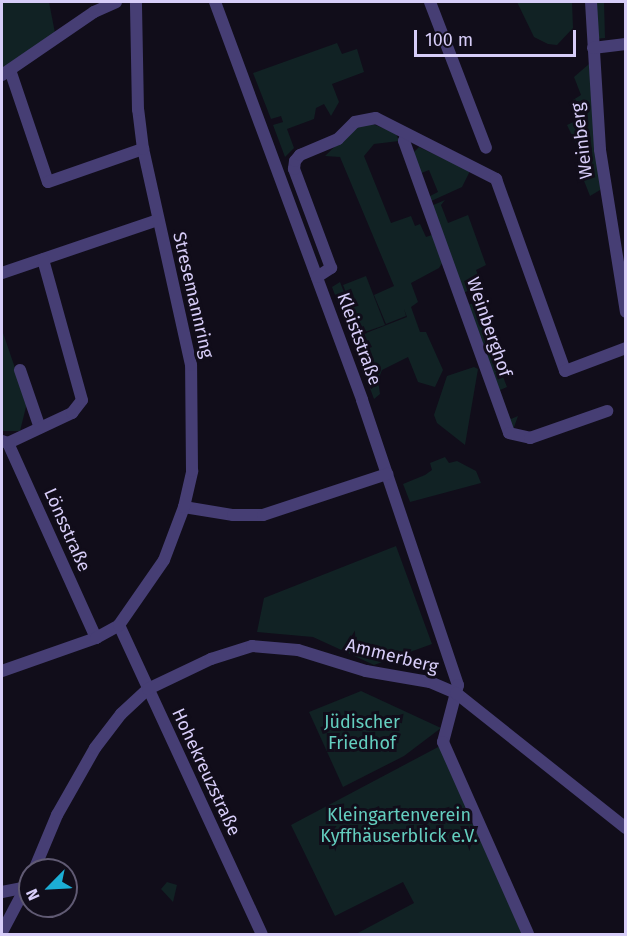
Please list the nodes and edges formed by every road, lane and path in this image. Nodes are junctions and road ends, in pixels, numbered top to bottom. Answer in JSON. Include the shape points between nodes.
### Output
{"nodes":[{"id":1,"x":116,"y":2,"type":"edge"},
{"id":2,"x":136,"y":2,"type":"edge"},
{"id":3,"x":215,"y":2,"type":"edge"},
{"id":4,"x":430,"y":2,"type":"edge"},
{"id":5,"x":591,"y":2,"type":"edge"},
{"id":6,"x":626,"y":44,"type":"edge"},
{"id":7,"x":593,"y":48,"type":"junction"},
{"id":8,"x":6,"y":72,"type":"edge"},
{"id":9,"x":406,"y":135,"type":"junction"},
{"id":10,"x":486,"y":148,"type":"dead end"},
{"id":11,"x":144,"y":149,"type":"junction"},
{"id":12,"x":158,"y":220,"type":"junction"},
{"id":13,"x":44,"y":259,"type":"junction"},
{"id":14,"x":2,"y":273,"type":"edge"},
{"id":15,"x":317,"y":277,"type":"junction"},
{"id":16,"x":626,"y":312,"type":"edge"},
{"id":17,"x":626,"y":348,"type":"edge"},
{"id":18,"x":20,"y":370,"type":"dead end"},
{"id":19,"x":607,"y":411,"type":"dead end"},
{"id":20,"x":40,"y":428,"type":"junction"},
{"id":21,"x":5,"y":442,"type":"edge"},
{"id":22,"x":387,"y":474,"type":"junction"},
{"id":23,"x":184,"y":507,"type":"junction"},
{"id":24,"x":118,"y":625,"type":"junction"},
{"id":25,"x":96,"y":638,"type":"junction"},
{"id":26,"x":2,"y":671,"type":"edge"},
{"id":27,"x":148,"y":689,"type":"junction"},
{"id":28,"x":456,"y":693,"type":"junction"},
{"id":29,"x":626,"y":828,"type":"edge"},
{"id":30,"x":39,"y":858,"type":"edge"},
{"id":31,"x":18,"y":886,"type":"edge"},
{"id":32,"x":2,"y":892,"type":"edge"},
{"id":33,"x":18,"y":902,"type":"edge"},
{"id":34,"x":2,"y":932,"type":"edge"},
{"id":35,"x":262,"y":934,"type":"edge"},
{"id":36,"x":528,"y":934,"type":"edge"}],
"edges":[{"from":1,"to":8,"type":"street","via":[[94,12]]},
{"from":2,"to":11,"type":"street","name":"Stresemannring","via":[[138,110]]},
{"from":3,"to":15,"type":"street","name":"Kleiststraße"},
{"from":4,"to":10,"type":"street"},
{"from":5,"to":7,"type":"street","name":"Weinberg"},
{"from":6,"to":7,"type":"street"},
{"from":7,"to":16,"type":"street","name":"Weinberg","via":[[600,150]]},
{"from":8,"to":11,"type":"street","via":[[48,182]]},
{"from":9,"to":15,"type":"street","via":[[384,120],[369,117],[349,126],[332,143],[300,155],[295,162],[294,169],[331,268]]},
{"from":9,"to":17,"type":"street","via":[[496,179],[564,371]]},
{"from":9,"to":19,"type":"street","name":"Weinberghof","via":[[408,152],[508,433],[530,438]]},
{"from":11,"to":12,"type":"street","name":"Stresemannring"},
{"from":12,"to":13,"type":"street"},
{"from":12,"to":23,"type":"street","name":"Stresemannring","via":[[191,365],[194,446]]},
{"from":13,"to":14,"type":"street"},
{"from":13,"to":20,"type":"street","via":[[82,399],[72,413]]},
{"from":15,"to":22,"type":"street","name":"Kleiststraße"},
{"from":18,"to":20,"type":"street"},
{"from":20,"to":21,"type":"street"},
{"from":21,"to":25,"type":"street","name":"Lönsstraße"},
{"from":22,"to":23,"type":"street","via":[[262,515]]},
{"from":22,"to":28,"type":"street","name":"Kleiststraße","via":[[458,685]]},
{"from":23,"to":24,"type":"street","name":"Stresemannring","via":[[164,560]]},
{"from":24,"to":25,"type":"street","name":"Stresemannring"},
{"from":24,"to":27,"type":"street","name":"Hohekreuzstraße"},
{"from":25,"to":26,"type":"street","name":"Stresemannring"},
{"from":27,"to":28,"type":"street","name":"Ammerberg","via":[[229,651],[277,646],[366,671],[430,682]]},
{"from":27,"to":30,"type":"street","via":[[95,748],[57,815]]},
{"from":27,"to":35,"type":"street","name":"Hohekreuzstraße"},
{"from":28,"to":29,"type":"street","name":"Ammerberg"},
{"from":28,"to":36,"type":"street","via":[[443,742]]},
{"from":31,"to":32,"type":"street"},
{"from":33,"to":34,"type":"street"}]}
